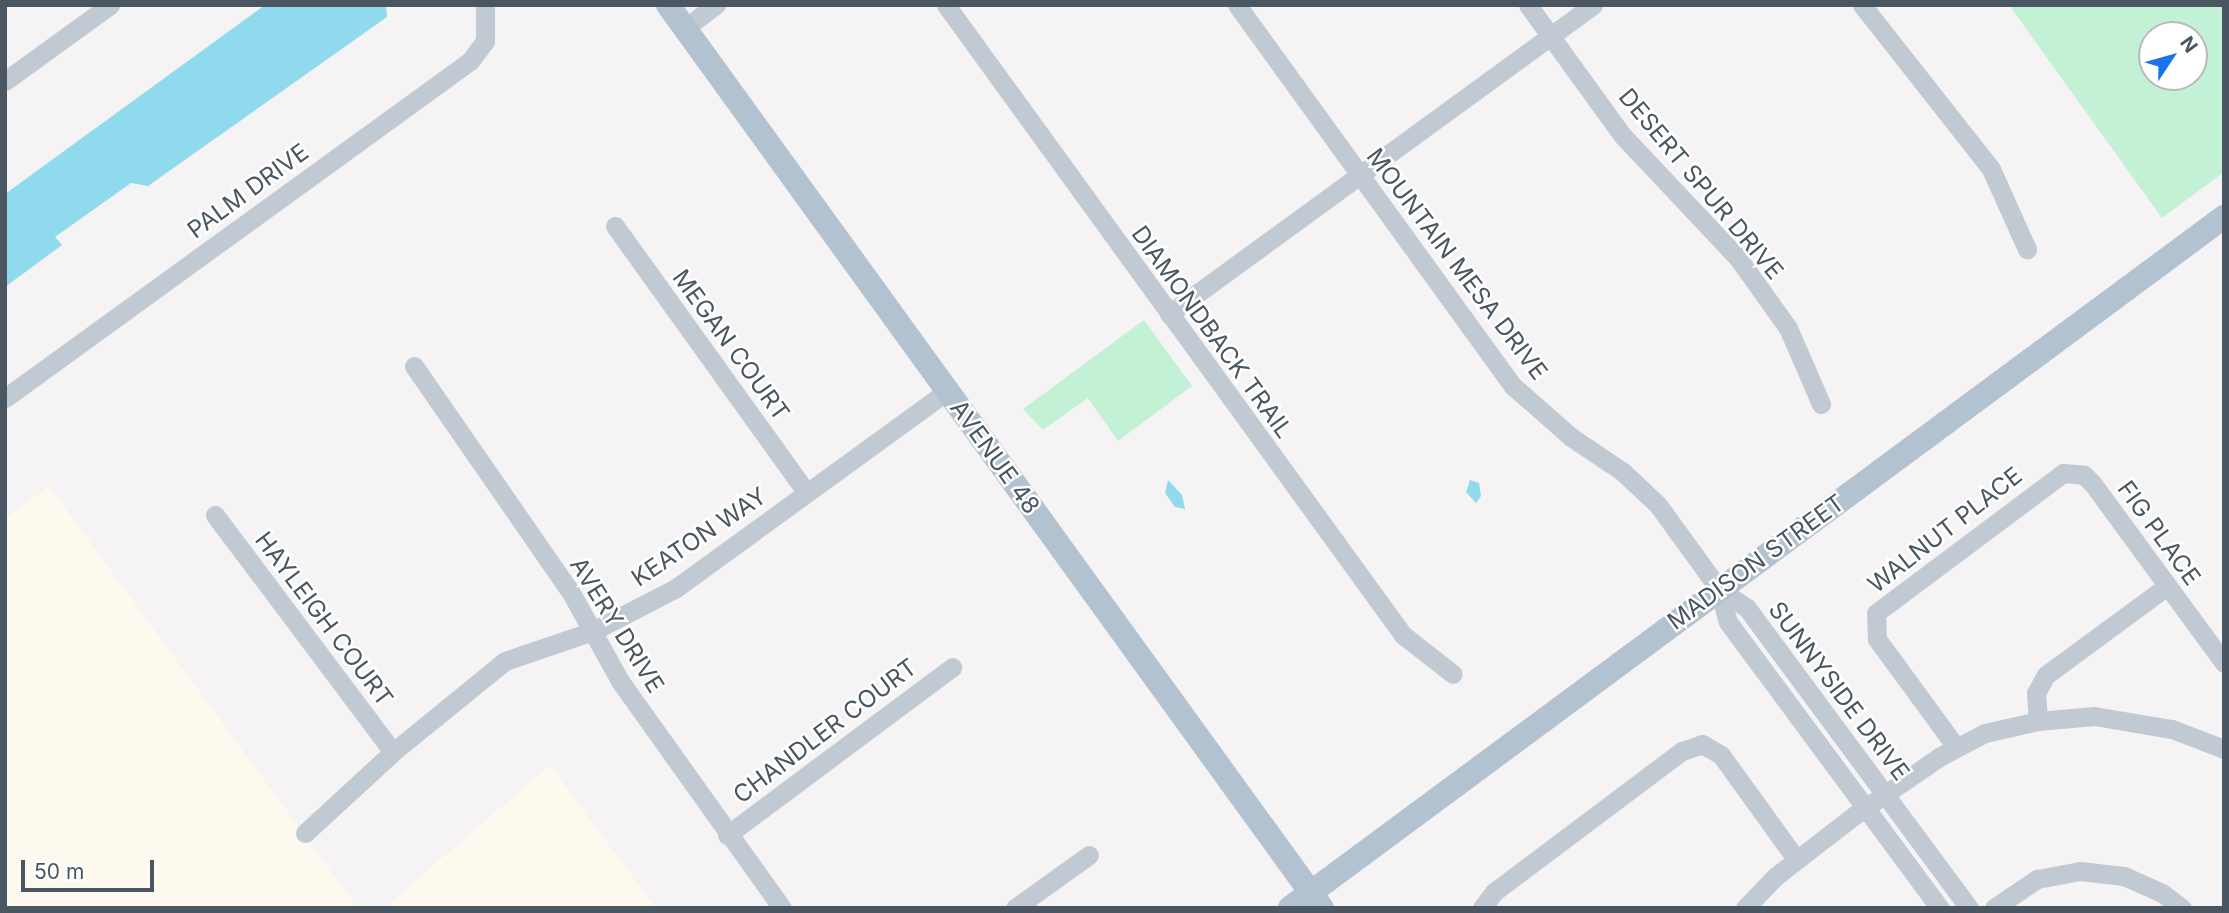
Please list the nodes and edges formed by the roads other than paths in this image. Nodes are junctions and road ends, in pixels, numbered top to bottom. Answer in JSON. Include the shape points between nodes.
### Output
{"nodes":[{"id":1,"x":110,"y":5,"type":"edge"},
{"id":2,"x":485,"y":5,"type":"edge"},
{"id":3,"x":668,"y":5,"type":"edge"},
{"id":4,"x":716,"y":5,"type":"edge"},
{"id":5,"x":946,"y":5,"type":"edge"},
{"id":6,"x":1237,"y":5,"type":"edge"},
{"id":7,"x":1528,"y":5,"type":"edge"},
{"id":8,"x":1593,"y":5,"type":"edge"},
{"id":9,"x":1862,"y":5,"type":"edge"},
{"id":10,"x":685,"y":28,"type":"junction"},
{"id":11,"x":1551,"y":36,"type":"junction"},
{"id":12,"x":5,"y":81,"type":"edge"},
{"id":13,"x":1360,"y":175,"type":"junction"},
{"id":14,"x":2224,"y":217,"type":"edge"},
{"id":15,"x":615,"y":226,"type":"dead end"},
{"id":16,"x":2027,"y":249,"type":"dead end"},
{"id":17,"x":1168,"y":314,"type":"junction"},
{"id":18,"x":414,"y":366,"type":"dead end"},
{"id":19,"x":947,"y":391,"type":"junction"},
{"id":20,"x":5,"y":398,"type":"edge"},
{"id":21,"x":1821,"y":404,"type":"dead end"},
{"id":22,"x":2073,"y":472,"type":"joint"},
{"id":23,"x":806,"y":492,"type":"junction"},
{"id":24,"x":215,"y":515,"type":"dead end"},
{"id":25,"x":2167,"y":586,"type":"junction"},
{"id":26,"x":1719,"y":589,"type":"junction"},
{"id":27,"x":593,"y":631,"type":"junction"},
{"id":28,"x":2224,"y":663,"type":"edge"},
{"id":29,"x":953,"y":667,"type":"dead end"},
{"id":30,"x":1453,"y":674,"type":"dead end"},
{"id":31,"x":2038,"y":721,"type":"junction"},
{"id":32,"x":1956,"y":747,"type":"junction"},
{"id":33,"x":2224,"y":749,"type":"edge"},
{"id":34,"x":393,"y":752,"type":"junction"},
{"id":35,"x":1884,"y":794,"type":"junction"},
{"id":36,"x":1866,"y":807,"type":"junction"},
{"id":37,"x":305,"y":833,"type":"dead end"},
{"id":38,"x":727,"y":835,"type":"junction"},
{"id":39,"x":1089,"y":855,"type":"dead end"},
{"id":40,"x":1796,"y":859,"type":"junction"},
{"id":41,"x":1317,"y":900,"type":"edge"},
{"id":42,"x":782,"y":908,"type":"edge"},
{"id":43,"x":1015,"y":908,"type":"edge"},
{"id":44,"x":1290,"y":908,"type":"edge"},
{"id":45,"x":1482,"y":908,"type":"edge"},
{"id":46,"x":1745,"y":908,"type":"edge"},
{"id":47,"x":1940,"y":908,"type":"edge"},
{"id":48,"x":1969,"y":908,"type":"edge"},
{"id":49,"x":1994,"y":908,"type":"edge"},
{"id":50,"x":2182,"y":908,"type":"edge"}],
"edges":[{"from":1,"to":12,"type":"street"},
{"from":2,"to":20,"type":"street","name":"PALM DRIVE","via":[[485,41],[470,61]]},
{"from":3,"to":10,"type":"main road","name":"AVENUE 48"},
{"from":4,"to":10,"type":"street"},
{"from":5,"to":17,"type":"street","name":"DIAMONDBACK TRAIL"},
{"from":6,"to":13,"type":"street","name":"MOUNTAIN MESA DRIVE"},
{"from":7,"to":11,"type":"street","name":"DESERT SPUR DRIVE"},
{"from":8,"to":11,"type":"street"},
{"from":9,"to":16,"type":"street","via":[[1992,169]]},
{"from":10,"to":19,"type":"main road","name":"AVENUE 48"},
{"from":11,"to":13,"type":"street"},
{"from":11,"to":21,"type":"street","name":"DESERT SPUR DRIVE","via":[[1623,136],[1738,258],[1788,328]]},
{"from":13,"to":17,"type":"street"},
{"from":13,"to":26,"type":"street","name":"MOUNTAIN MESA DRIVE","via":[[1513,386],[1642,488]]},
{"from":14,"to":26,"type":"main road","name":"MADISON STREET"},
{"from":15,"to":23,"type":"street","name":"MEGAN COURT"},
{"from":17,"to":30,"type":"street","name":"DIAMONDBACK TRAIL","via":[[1403,635]]},
{"from":18,"to":27,"type":"street","name":"AVERY DRIVE"},
{"from":19,"to":23,"type":"street","name":"KEATON WAY"},
{"from":19,"to":41,"type":"main road","name":"AVENUE 48"},
{"from":22,"to":25,"type":"street","name":"FIG PLACE","via":[[2094,484]]},
{"from":22,"to":32,"type":"street","name":"WALNUT PLACE","via":[[2052,478],[1876,613],[1877,639]]},
{"from":23,"to":27,"type":"street","name":"KEATON WAY","via":[[676,588]]},
{"from":24,"to":34,"type":"street","name":"HAYLEIGH COURT"},
{"from":25,"to":28,"type":"street","name":"FIG PLACE"},
{"from":25,"to":31,"type":"street","via":[[2046,675],[2036,694]]},
{"from":26,"to":35,"type":"street","name":"SUNNYSIDE DRIVE","via":[[1747,608]]},
{"from":26,"to":36,"type":"street","name":"SUNNYSIDE DRIVE","via":[[1728,622]]},
{"from":26,"to":41,"type":"main road","name":"MADISON STREET"},
{"from":27,"to":34,"type":"street","name":"KEATON WAY","via":[[505,661]]},
{"from":27,"to":38,"type":"street","name":"AVERY DRIVE","via":[[620,681]]},
{"from":29,"to":38,"type":"street","name":"CHANDLER COURT"},
{"from":31,"to":32,"type":"street","via":[[1985,733]]},
{"from":31,"to":33,"type":"street","via":[[2121,718],[2172,729]]},
{"from":32,"to":35,"type":"street"},
{"from":34,"to":37,"type":"street","name":"KEATON WAY"},
{"from":35,"to":36,"type":"street"},
{"from":35,"to":48,"type":"street","name":"SUNNYSIDE DRIVE"},
{"from":36,"to":40,"type":"street"},
{"from":36,"to":47,"type":"street","name":"SUNNYSIDE DRIVE"},
{"from":38,"to":42,"type":"street","name":"AVERY DRIVE"},
{"from":39,"to":43,"type":"street"},
{"from":40,"to":45,"type":"street","via":[[1721,755],[1702,744],[1682,751],[1494,892]]},
{"from":40,"to":46,"type":"street"},
{"from":41,"to":44,"type":"main road","name":"MADISON STREET"},
{"from":49,"to":50,"type":"street","via":[[2037,879],[2080,871],[2124,876],[2162,892]]}]}
